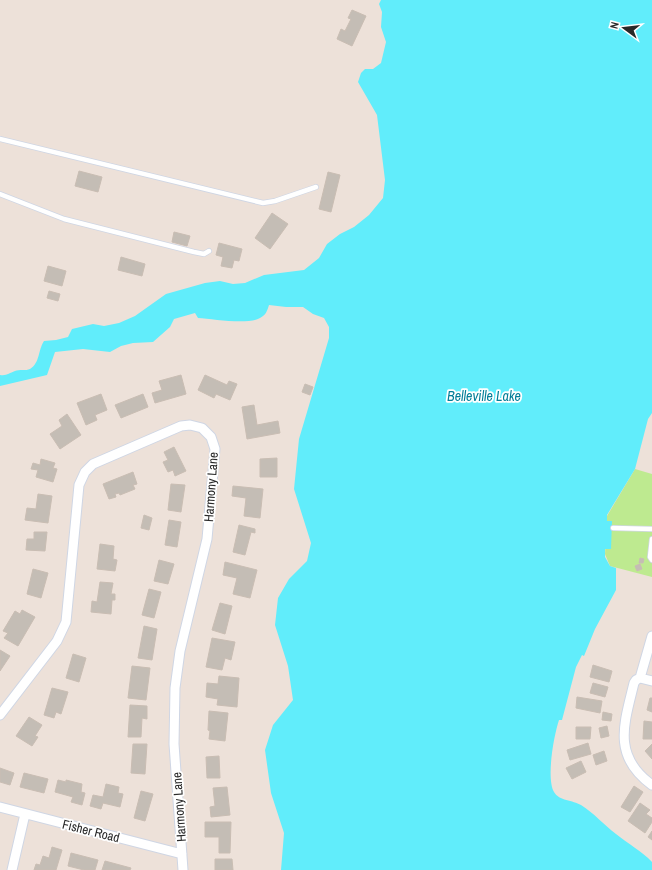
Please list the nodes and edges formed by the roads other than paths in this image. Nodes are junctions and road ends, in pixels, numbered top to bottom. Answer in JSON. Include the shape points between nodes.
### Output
{"nodes":[{"id":1,"x":0,"y":139,"type":"edge"},
{"id":2,"x":316,"y":187,"type":"dead end"},
{"id":3,"x":0,"y":194,"type":"edge"},
{"id":4,"x":209,"y":251,"type":"dead end"},
{"id":5,"x":613,"y":528,"type":"dead end"},
{"id":6,"x":652,"y":529,"type":"edge"},
{"id":7,"x":652,"y":539,"type":"edge"},
{"id":8,"x":652,"y":560,"type":"edge"},
{"id":9,"x":652,"y":636,"type":"edge"},
{"id":10,"x":640,"y":678,"type":"junction"},
{"id":11,"x":652,"y":681,"type":"edge"},
{"id":12,"x":0,"y":715,"type":"edge"},
{"id":13,"x":652,"y":786,"type":"edge"},
{"id":14,"x":0,"y":807,"type":"edge"},
{"id":15,"x":25,"y":814,"type":"junction"},
{"id":16,"x":182,"y":854,"type":"junction"},
{"id":17,"x":12,"y":870,"type":"edge"},
{"id":18,"x":183,"y":870,"type":"edge"}],
"edges":[{"from":1,"to":2,"type":"lane","via":[[263,203]]},
{"from":3,"to":4,"type":"lane","via":[[64,219],[194,252],[204,254]]},
{"from":5,"to":6,"type":"lane"},
{"from":7,"to":8,"type":"lane"},
{"from":9,"to":10,"type":"street"},
{"from":10,"to":11,"type":"street"},
{"from":10,"to":13,"type":"street","via":[[634,683],[624,727],[624,742],[635,769]]},
{"from":12,"to":16,"type":"street","name":"Harmony Lane","via":[[57,641],[66,622],[79,485],[84,472],[93,464],[181,426],[202,428],[211,437],[215,449],[209,525],[202,566],[180,651],[175,696],[174,744]]},
{"from":14,"to":15,"type":"street","name":"Fisher Road"},
{"from":15,"to":16,"type":"street","name":"Fisher Road"},
{"from":15,"to":17,"type":"street"},
{"from":16,"to":18,"type":"street","name":"Harmony Lane"}]}
